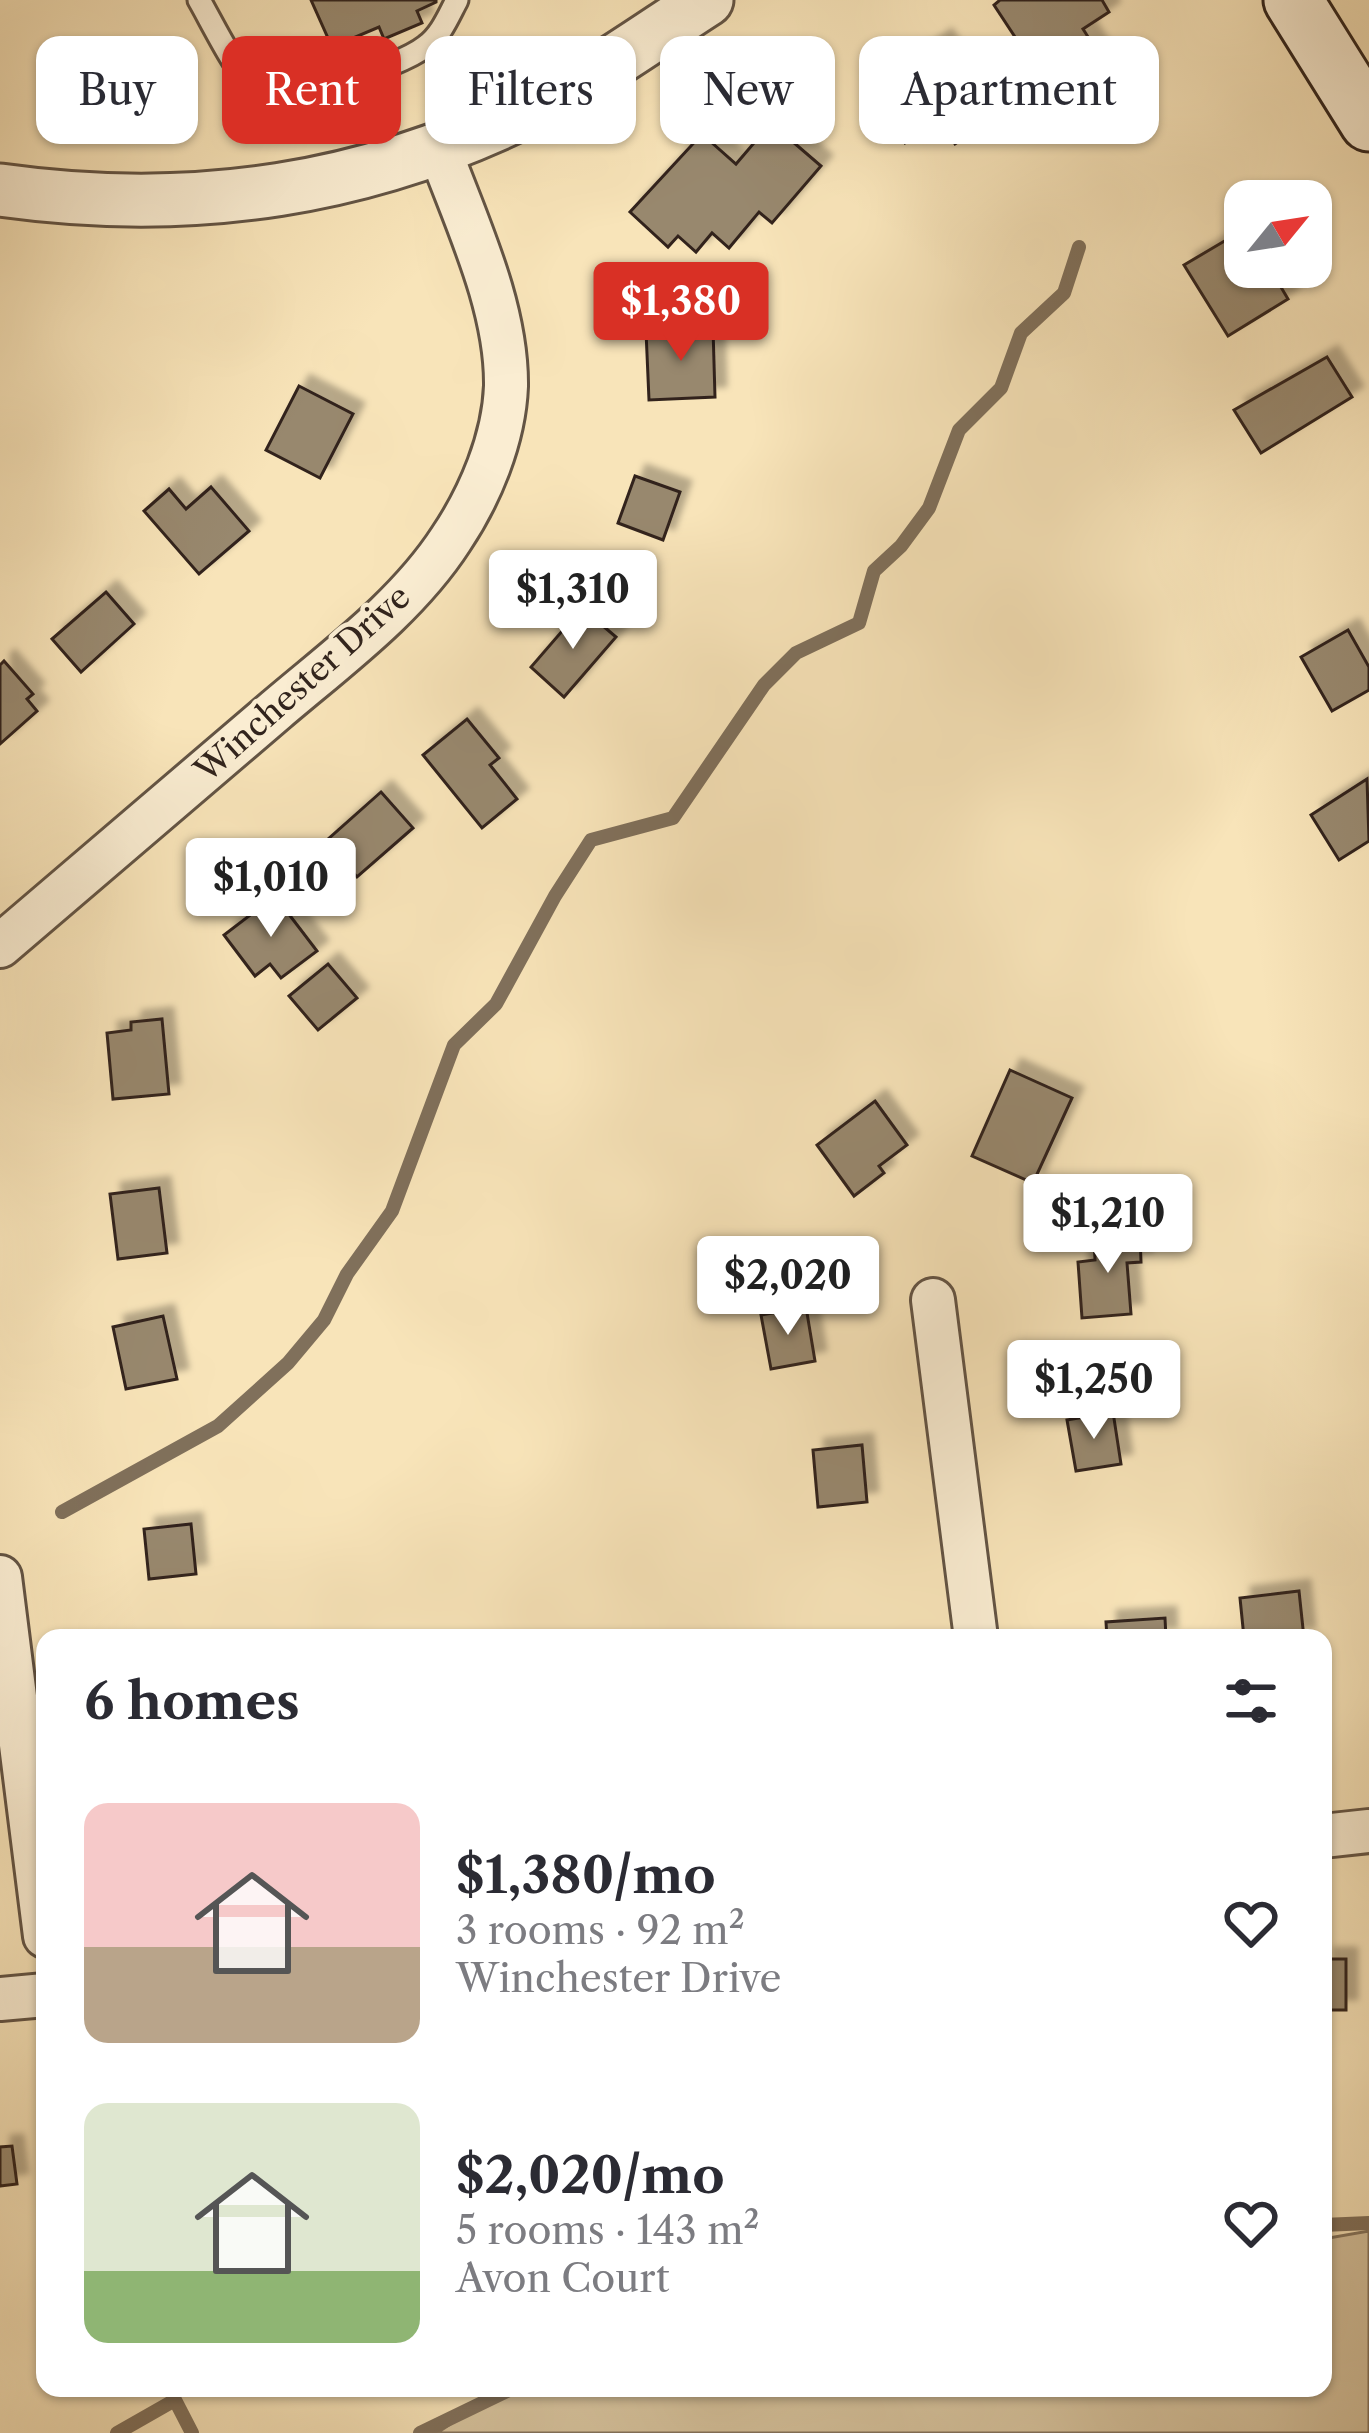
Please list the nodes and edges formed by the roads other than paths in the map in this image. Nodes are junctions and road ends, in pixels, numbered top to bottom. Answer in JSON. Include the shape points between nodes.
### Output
{"nodes":[{"id":1,"x":199,"y":0,"type":"edge"},
{"id":2,"x":457,"y":0,"type":"edge"},
{"id":3,"x":707,"y":0,"type":"edge"},
{"id":4,"x":1293,"y":0,"type":"edge"},
{"id":5,"x":1369,"y":122,"type":"edge"},
{"id":6,"x":440,"y":151,"type":"junction"},
{"id":7,"x":0,"y":190,"type":"edge"},
{"id":8,"x":0,"y":946,"type":"edge"},
{"id":9,"x":933,"y":1300,"type":"dead end"},
{"id":10,"x":0,"y":1577,"type":"edge"},
{"id":11,"x":975,"y":1629,"type":"edge"},
{"id":12,"x":1369,"y":1831,"type":"edge"},
{"id":13,"x":1332,"y":1835,"type":"edge"},
{"id":14,"x":36,"y":1864,"type":"edge"},
{"id":15,"x":36,"y":1996,"type":"edge"},
{"id":16,"x":0,"y":1999,"type":"edge"}],
"edges":[{"from":1,"to":2,"type":"lane","via":[[246,80],[268,89],[331,85],[421,51]]},
{"from":3,"to":6,"type":"street","via":[[550,100]]},
{"from":4,"to":5,"type":"main road"},
{"from":6,"to":7,"type":"street","via":[[273,193],[198,200]]},
{"from":6,"to":8,"type":"street","name":"Winchester Drive","via":[[504,356],[502,420],[466,515],[372,628]]},
{"from":9,"to":11,"type":"street"},
{"from":10,"to":14,"type":"street"},
{"from":12,"to":13,"type":"street"},
{"from":15,"to":16,"type":"street"}]}
